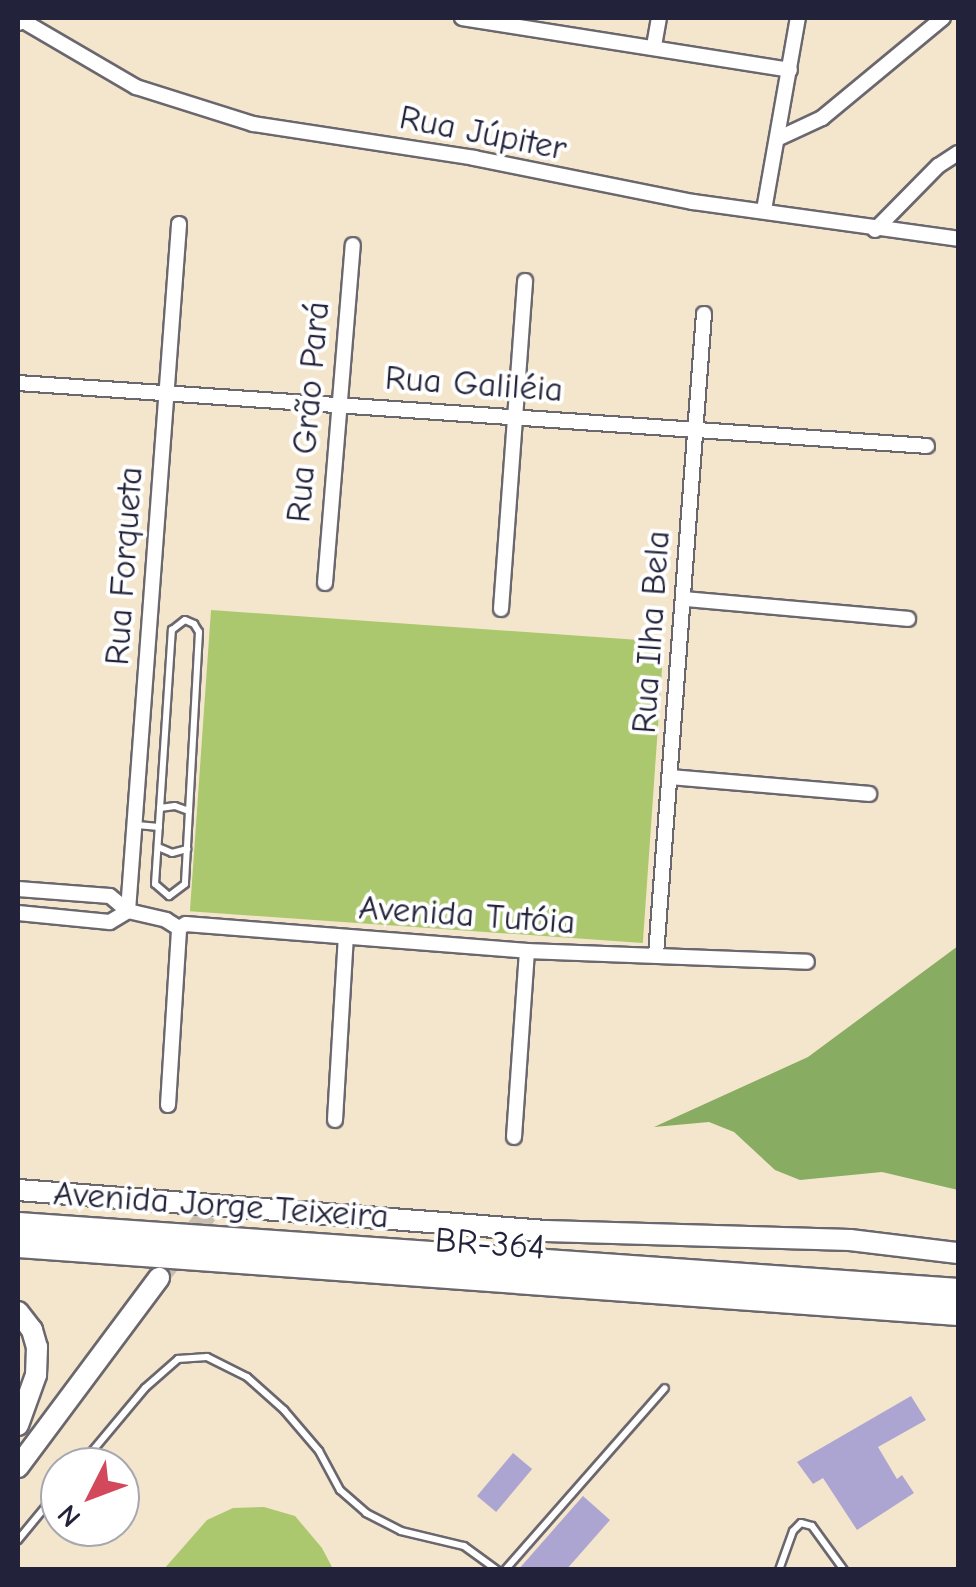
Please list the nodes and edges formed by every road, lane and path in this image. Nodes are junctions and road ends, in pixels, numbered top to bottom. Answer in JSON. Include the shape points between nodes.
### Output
{"nodes":[{"id":1,"x":19,"y":18,"type":"edge"},
{"id":2,"x":462,"y":18,"type":"edge"},
{"id":3,"x":659,"y":18,"type":"edge"},
{"id":4,"x":798,"y":18,"type":"edge"},
{"id":5,"x":943,"y":18,"type":"edge"},
{"id":6,"x":654,"y":46,"type":"junction"},
{"id":7,"x":790,"y":70,"type":"junction"},
{"id":8,"x":777,"y":139,"type":"junction"},
{"id":9,"x":958,"y":154,"type":"edge"},
{"id":10,"x":764,"y":210,"type":"junction"},
{"id":11,"x":178,"y":224,"type":"dead end"},
{"id":12,"x":876,"y":230,"type":"junction"},
{"id":13,"x":958,"y":240,"type":"edge"},
{"id":14,"x":352,"y":245,"type":"dead end"},
{"id":15,"x":525,"y":281,"type":"dead end"},
{"id":16,"x":704,"y":314,"type":"dead end"},
{"id":17,"x":18,"y":383,"type":"edge"},
{"id":18,"x":167,"y":392,"type":"junction"},
{"id":19,"x":338,"y":404,"type":"junction"},
{"id":20,"x":518,"y":416,"type":"junction"},
{"id":21,"x":697,"y":432,"type":"junction"},
{"id":22,"x":927,"y":446,"type":"dead end"},
{"id":23,"x":325,"y":583,"type":"dead end"},
{"id":24,"x":685,"y":599,"type":"junction"},
{"id":25,"x":501,"y":609,"type":"dead end"},
{"id":26,"x":908,"y":619,"type":"dead end"},
{"id":27,"x":671,"y":777,"type":"junction"},
{"id":28,"x":870,"y":794,"type":"dead end"},
{"id":29,"x":160,"y":808,"type":"junction"},
{"id":30,"x":189,"y":810,"type":"junction"},
{"id":31,"x":136,"y":825,"type":"junction"},
{"id":32,"x":158,"y":827,"type":"junction"},
{"id":33,"x":157,"y":846,"type":"junction"},
{"id":34,"x":187,"y":849,"type":"junction"},
{"id":35,"x":18,"y":890,"type":"edge"},
{"id":36,"x":18,"y":912,"type":"edge"},
{"id":37,"x":128,"y":912,"type":"junction"},
{"id":38,"x":179,"y":928,"type":"junction"},
{"id":39,"x":346,"y":937,"type":"junction"},
{"id":40,"x":527,"y":951,"type":"junction"},
{"id":41,"x":656,"y":955,"type":"junction"},
{"id":42,"x":807,"y":962,"type":"dead end"},
{"id":43,"x":168,"y":1105,"type":"dead end"},
{"id":44,"x":335,"y":1120,"type":"dead end"},
{"id":45,"x":514,"y":1137,"type":"dead end"},
{"id":46,"x":18,"y":1190,"type":"edge"},
{"id":47,"x":18,"y":1225,"type":"edge"},
{"id":48,"x":18,"y":1244,"type":"edge"},
{"id":49,"x":958,"y":1253,"type":"edge"},
{"id":50,"x":160,"y":1278,"type":"tunnel mouth"},
{"id":51,"x":958,"y":1291,"type":"edge"},
{"id":52,"x":18,"y":1312,"type":"edge"},
{"id":53,"x":958,"y":1312,"type":"edge"},
{"id":54,"x":664,"y":1388,"type":"dead end"},
{"id":55,"x":18,"y":1425,"type":"edge"},
{"id":56,"x":96,"y":1447,"type":"edge"},
{"id":57,"x":18,"y":1467,"type":"edge"},
{"id":58,"x":40,"y":1514,"type":"edge"},
{"id":59,"x":18,"y":1540,"type":"edge"},
{"id":60,"x":497,"y":1570,"type":"edge"},
{"id":61,"x":505,"y":1570,"type":"edge"},
{"id":62,"x":779,"y":1570,"type":"edge"},
{"id":63,"x":844,"y":1570,"type":"edge"}],
"edges":[{"from":1,"to":10,"type":"street","name":"Rua Júpiter","via":[[136,87],[253,124]]},
{"from":2,"to":6,"type":"street"},
{"from":3,"to":6,"type":"street"},
{"from":4,"to":7,"type":"street"},
{"from":5,"to":8,"type":"street","via":[[822,118]]},
{"from":6,"to":7,"type":"street"},
{"from":7,"to":8,"type":"street"},
{"from":8,"to":10,"type":"street"},
{"from":9,"to":12,"type":"street","via":[[902,199]]},
{"from":10,"to":12,"type":"street","name":"Rua Júpiter"},
{"from":11,"to":18,"type":"street","name":"Rua Forqueta"},
{"from":12,"to":13,"type":"street","name":"Rua Júpiter"},
{"from":14,"to":19,"type":"street","name":"Rua Grão Pará"},
{"from":15,"to":20,"type":"street"},
{"from":16,"to":21,"type":"street","name":"Rua Ilha Bela"},
{"from":17,"to":18,"type":"street","name":"Rua Galiléia"},
{"from":18,"to":19,"type":"street","name":"Rua Galiléia"},
{"from":18,"to":31,"type":"street","name":"Rua Forqueta"},
{"from":19,"to":20,"type":"street","name":"Rua Galiléia"},
{"from":19,"to":23,"type":"street","name":"Rua Grão Pará"},
{"from":20,"to":21,"type":"street","name":"Rua Galiléia"},
{"from":20,"to":25,"type":"street"},
{"from":21,"to":22,"type":"street","name":"Rua Galiléia"},
{"from":21,"to":24,"type":"street","name":"Rua Ilha Bela"},
{"from":24,"to":26,"type":"street"},
{"from":24,"to":27,"type":"street","name":"Rua Ilha Bela"},
{"from":27,"to":28,"type":"street"},
{"from":27,"to":41,"type":"street","name":"Rua Ilha Bela"},
{"from":29,"to":30,"type":"lane"},
{"from":29,"to":30,"type":"lane","via":[[172,630],[185,620],[199,632]]},
{"from":29,"to":32,"type":"lane"},
{"from":30,"to":34,"type":"lane"},
{"from":31,"to":32,"type":"lane"},
{"from":31,"to":37,"type":"street","name":"Rua Forqueta"},
{"from":32,"to":33,"type":"lane"},
{"from":33,"to":34,"type":"lane","via":[[172,853]]},
{"from":33,"to":34,"type":"lane","via":[[155,884],[169,896],[184,888]]},
{"from":35,"to":37,"type":"street","name":"Avenida Tutóia","via":[[110,896]]},
{"from":36,"to":37,"type":"street","name":"Avenida Tutóia","via":[[110,922]]},
{"from":37,"to":38,"type":"street","name":"Avenida Tutóia"},
{"from":38,"to":39,"type":"street","name":"Avenida Tutóia"},
{"from":38,"to":43,"type":"street"},
{"from":39,"to":40,"type":"street","name":"Avenida Tutóia"},
{"from":39,"to":44,"type":"street"},
{"from":40,"to":41,"type":"street","name":"Avenida Tutóia"},
{"from":40,"to":45,"type":"street"},
{"from":41,"to":42,"type":"street","name":"Avenida Tutóia"},
{"from":46,"to":49,"type":"street","via":[[546,1231],[850,1240]]},
{"from":47,"to":51,"type":"highway","name":"Avenida Jorge Teixeira","number":"BR-364"},
{"from":48,"to":53,"type":"highway","name":"BR-364","number":"BR-364"},
{"from":50,"to":57,"type":"street"},
{"from":52,"to":55,"type":"street","via":[[37,1347],[36,1375]]},
{"from":54,"to":61,"type":"lane"},
{"from":56,"to":60,"type":"lane","via":[[178,1359],[208,1357],[247,1377],[284,1410],[319,1451],[340,1490],[366,1513],[401,1531],[464,1546]]},
{"from":58,"to":59,"type":"lane"},
{"from":62,"to":63,"type":"lane","via":[[801,1522],[812,1526]]}]}
